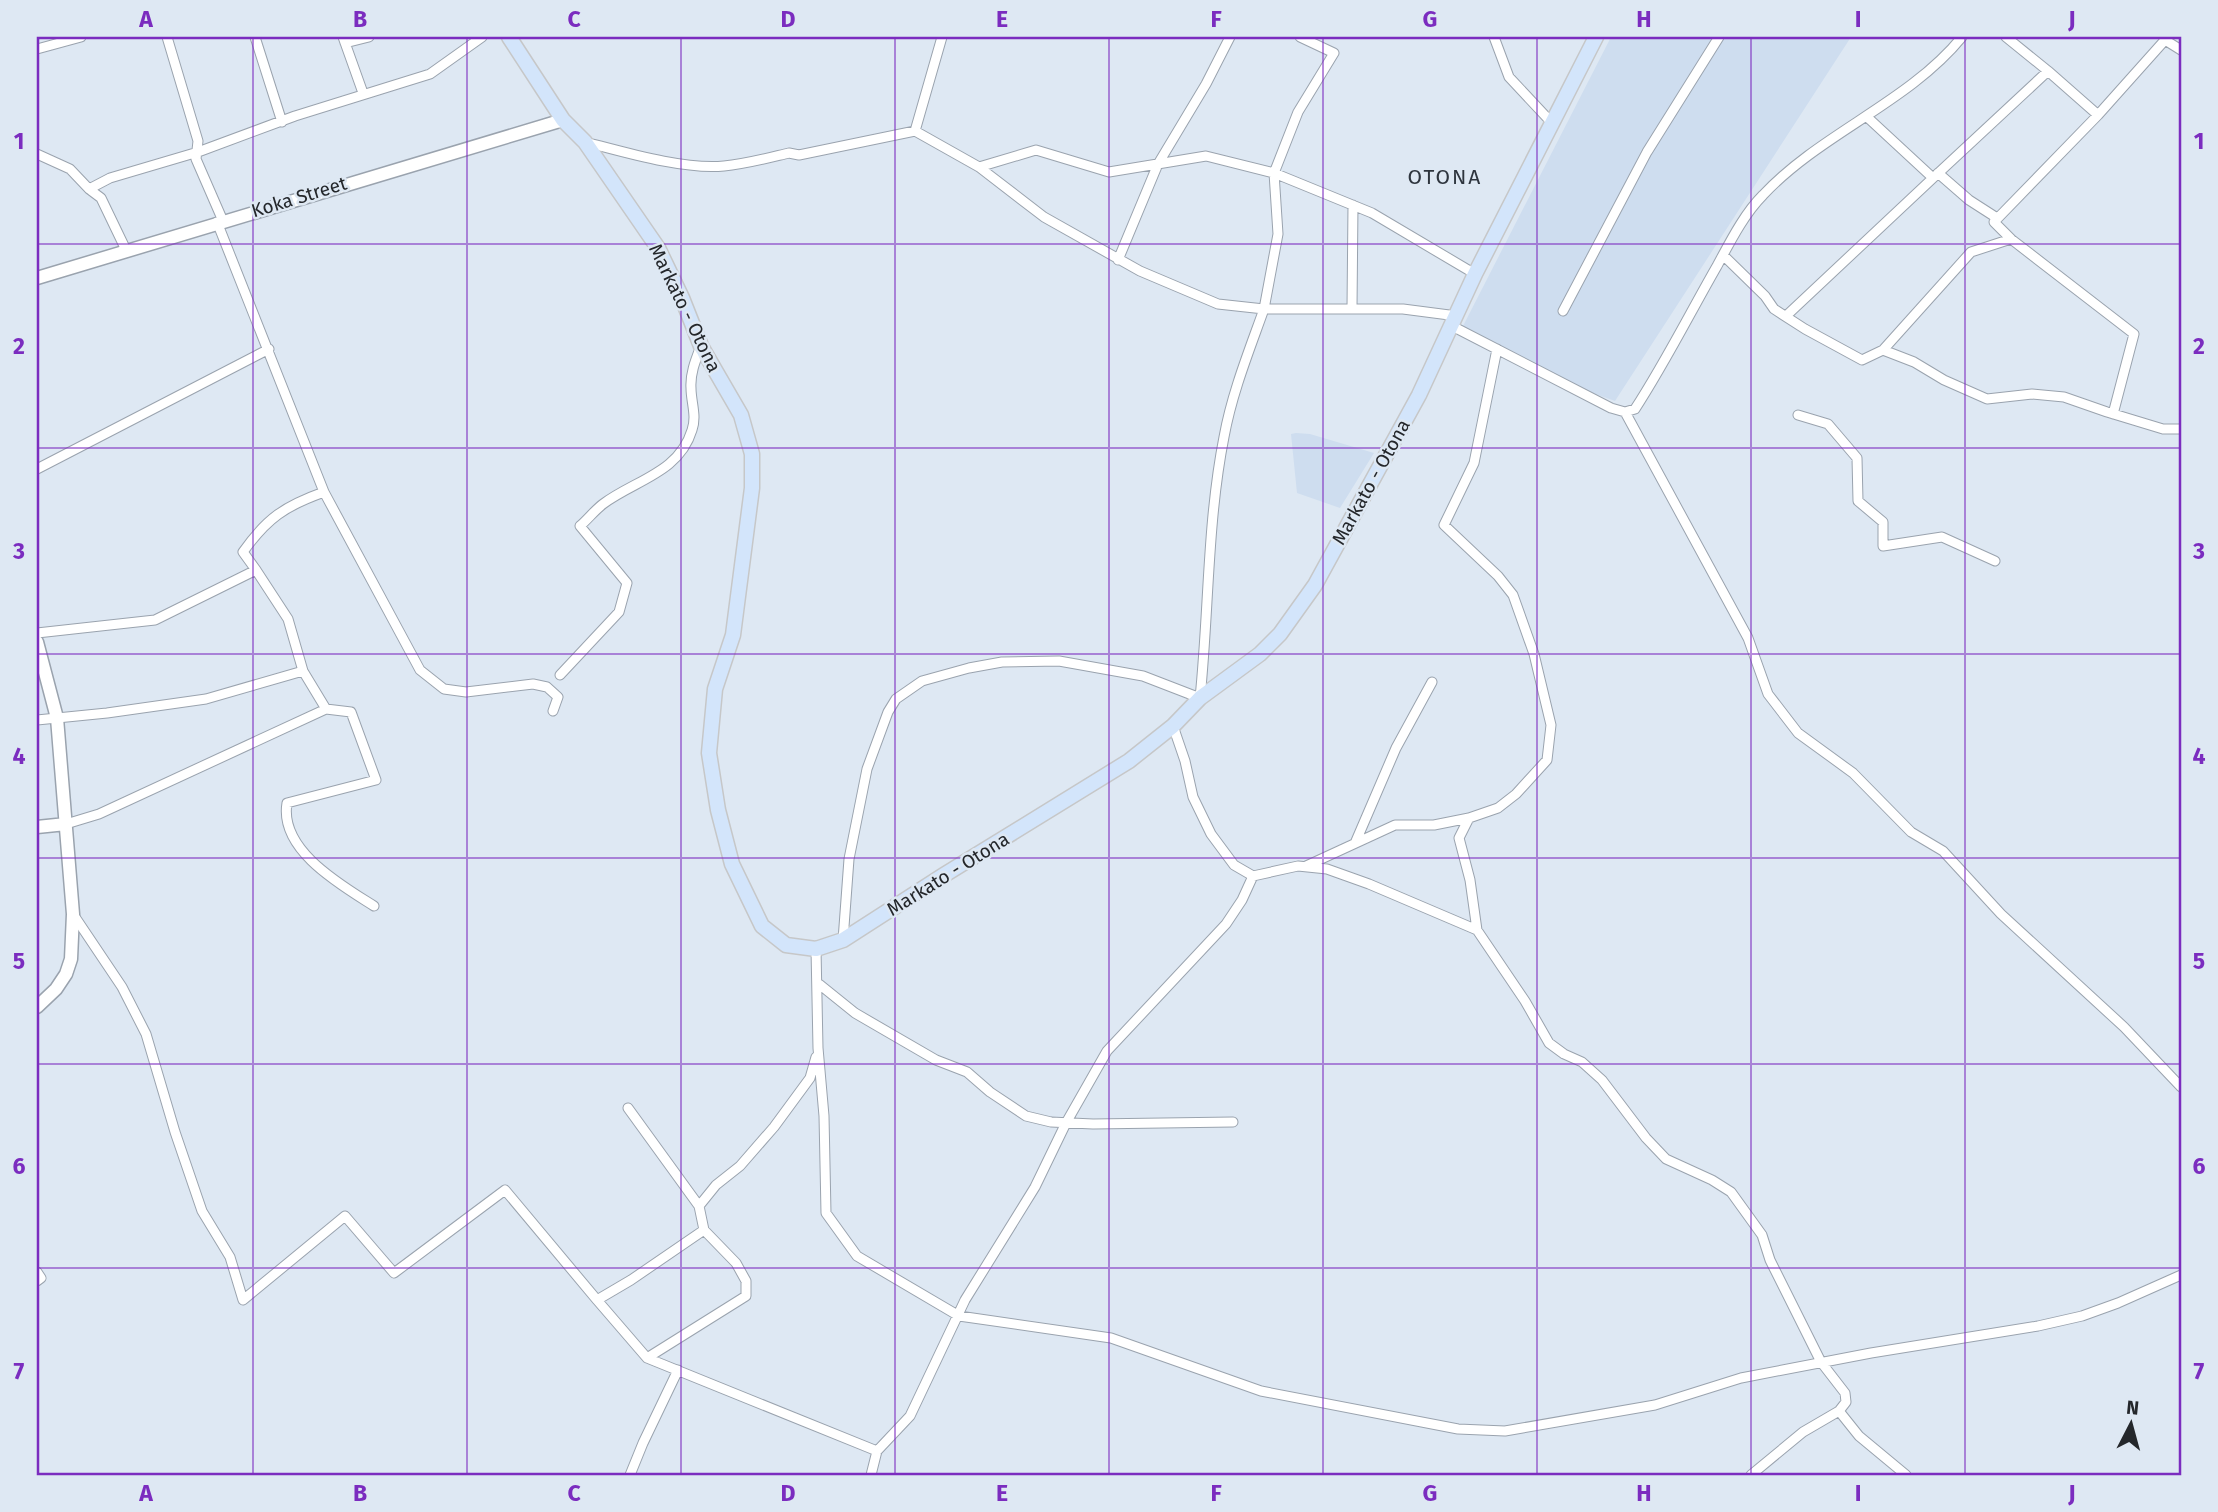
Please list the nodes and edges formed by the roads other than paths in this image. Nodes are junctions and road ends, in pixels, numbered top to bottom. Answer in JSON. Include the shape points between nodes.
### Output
{"nodes":[{"id":1,"x":81,"y":37,"type":"edge"},
{"id":2,"x":167,"y":37,"type":"edge"},
{"id":3,"x":255,"y":37,"type":"edge"},
{"id":4,"x":369,"y":37,"type":"edge"},
{"id":5,"x":482,"y":37,"type":"edge"},
{"id":6,"x":509,"y":37,"type":"edge"},
{"id":7,"x":943,"y":37,"type":"edge"},
{"id":8,"x":1230,"y":37,"type":"edge"},
{"id":9,"x":1300,"y":37,"type":"edge"},
{"id":10,"x":1494,"y":37,"type":"edge"},
{"id":11,"x":1596,"y":37,"type":"edge"},
{"id":12,"x":1719,"y":37,"type":"edge"},
{"id":13,"x":1962,"y":37,"type":"edge"},
{"id":14,"x":2006,"y":37,"type":"edge"},
{"id":15,"x":344,"y":40,"type":"edge"},
{"id":16,"x":37,"y":49,"type":"edge"},
{"id":17,"x":2181,"y":50,"type":"edge"},
{"id":18,"x":2048,"y":71,"type":"junction"},
{"id":19,"x":363,"y":93,"type":"junction"},
{"id":20,"x":2098,"y":115,"type":"junction"},
{"id":21,"x":1866,"y":116,"type":"junction"},
{"id":22,"x":563,"y":120,"type":"junction"},
{"id":23,"x":282,"y":122,"type":"junction"},
{"id":24,"x":1552,"y":123,"type":"junction"},
{"id":25,"x":915,"y":131,"type":"junction"},
{"id":26,"x":584,"y":142,"type":"junction"},
{"id":27,"x":198,"y":152,"type":"junction"},
{"id":28,"x":37,"y":154,"type":"edge"},
{"id":29,"x":1158,"y":164,"type":"junction"},
{"id":30,"x":979,"y":167,"type":"junction"},
{"id":31,"x":1274,"y":173,"type":"junction"},
{"id":32,"x":1936,"y":175,"type":"junction"},
{"id":33,"x":89,"y":189,"type":"junction"},
{"id":34,"x":1353,"y":205,"type":"junction"},
{"id":35,"x":1997,"y":218,"type":"junction"},
{"id":36,"x":220,"y":221,"type":"junction"},
{"id":37,"x":2011,"y":239,"type":"junction"},
{"id":38,"x":126,"y":250,"type":"junction"},
{"id":39,"x":1723,"y":255,"type":"junction"},
{"id":40,"x":1118,"y":260,"type":"junction"},
{"id":41,"x":1475,"y":274,"type":"junction"},
{"id":42,"x":37,"y":278,"type":"edge"},
{"id":43,"x":1352,"y":308,"type":"junction"},
{"id":44,"x":1264,"y":309,"type":"junction"},
{"id":45,"x":1563,"y":311,"type":"dead end"},
{"id":46,"x":1786,"y":316,"type":"junction"},
{"id":47,"x":1454,"y":321,"type":"junction"},
{"id":48,"x":701,"y":346,"type":"junction"},
{"id":49,"x":269,"y":349,"type":"junction"},
{"id":50,"x":1497,"y":349,"type":"junction"},
{"id":51,"x":1883,"y":349,"type":"junction"},
{"id":52,"x":1625,"y":412,"type":"junction"},
{"id":53,"x":2113,"y":414,"type":"junction"},
{"id":54,"x":1798,"y":415,"type":"dead end"},
{"id":55,"x":2181,"y":429,"type":"edge"},
{"id":56,"x":37,"y":469,"type":"edge"},
{"id":57,"x":324,"y":492,"type":"junction"},
{"id":58,"x":1995,"y":561,"type":"dead end"},
{"id":59,"x":256,"y":570,"type":"junction"},
{"id":60,"x":37,"y":633,"type":"edge"},
{"id":61,"x":37,"y":642,"type":"edge"},
{"id":62,"x":303,"y":671,"type":"junction"},
{"id":63,"x":560,"y":675,"type":"dead end"},
{"id":64,"x":1432,"y":682,"type":"dead end"},
{"id":65,"x":1200,"y":698,"type":"junction"},
{"id":66,"x":326,"y":709,"type":"junction"},
{"id":67,"x":553,"y":711,"type":"dead end"},
{"id":68,"x":57,"y":718,"type":"junction"},
{"id":69,"x":37,"y":720,"type":"edge"},
{"id":70,"x":1173,"y":726,"type":"junction"},
{"id":71,"x":1469,"y":817,"type":"junction"},
{"id":72,"x":66,"y":824,"type":"junction"},
{"id":73,"x":37,"y":827,"type":"edge"},
{"id":74,"x":1356,"y":841,"type":"junction"},
{"id":75,"x":1304,"y":867,"type":"junction"},
{"id":76,"x":1253,"y":876,"type":"junction"},
{"id":77,"x":374,"y":906,"type":"dead end"},
{"id":78,"x":73,"y":914,"type":"junction"},
{"id":79,"x":1477,"y":930,"type":"junction"},
{"id":80,"x":844,"y":940,"type":"junction"},
{"id":81,"x":816,"y":948,"type":"junction"},
{"id":82,"x":819,"y":984,"type":"junction"},
{"id":83,"x":37,"y":1006,"type":"edge"},
{"id":84,"x":818,"y":1048,"type":"junction"},
{"id":85,"x":2181,"y":1087,"type":"edge"},
{"id":86,"x":628,"y":1108,"type":"dead end"},
{"id":87,"x":1066,"y":1122,"type":"junction"},
{"id":88,"x":1233,"y":1122,"type":"dead end"},
{"id":89,"x":699,"y":1206,"type":"junction"},
{"id":90,"x":704,"y":1230,"type":"junction"},
{"id":91,"x":37,"y":1272,"type":"edge"},
{"id":92,"x":2181,"y":1275,"type":"edge"},
{"id":93,"x":37,"y":1281,"type":"edge"},
{"id":94,"x":597,"y":1300,"type":"junction"},
{"id":95,"x":959,"y":1315,"type":"junction"},
{"id":96,"x":647,"y":1358,"type":"junction"},
{"id":97,"x":1821,"y":1362,"type":"junction"},
{"id":98,"x":678,"y":1370,"type":"junction"},
{"id":99,"x":1839,"y":1410,"type":"junction"},
{"id":100,"x":877,"y":1451,"type":"junction"},
{"id":101,"x":630,"y":1475,"type":"edge"},
{"id":102,"x":871,"y":1475,"type":"edge"},
{"id":103,"x":1751,"y":1475,"type":"edge"},
{"id":104,"x":1906,"y":1475,"type":"edge"}],
"edges":[{"from":1,"to":16,"type":"street"},
{"from":2,"to":27,"type":"street"},
{"from":3,"to":23,"type":"street"},
{"from":4,"to":15,"type":"street"},
{"from":5,"to":19,"type":"street","via":[[430,74]]},
{"from":6,"to":22,"type":"main road","name":"Markato - Otona"},
{"from":7,"to":25,"type":"street"},
{"from":8,"to":29,"type":"street"},
{"from":9,"to":31,"type":"street","via":[[1334,53],[1298,112]]},
{"from":10,"to":24,"type":"street","via":[[1509,78]]},
{"from":11,"to":24,"type":"main road","name":"Markato - Otona"},
{"from":12,"to":45,"type":"street","via":[[1647,152]]},
{"from":13,"to":21,"type":"street","via":[[1938,62]]},
{"from":14,"to":18,"type":"street"},
{"from":15,"to":19,"type":"street"},
{"from":17,"to":20,"type":"street","via":[[2165,40]]},
{"from":18,"to":20,"type":"street"},
{"from":18,"to":32,"type":"street"},
{"from":19,"to":23,"type":"street"},
{"from":20,"to":35,"type":"street"},
{"from":21,"to":32,"type":"street"},
{"from":21,"to":39,"type":"street","via":[[1761,196]]},
{"from":22,"to":26,"type":"main road","name":"Markato - Otona"},
{"from":22,"to":36,"type":"main road","name":"Koka Street"},
{"from":23,"to":27,"type":"street"},
{"from":24,"to":41,"type":"main road","name":"Markato - Otona"},
{"from":25,"to":26,"type":"street","via":[[723,166],[693,165]]},
{"from":25,"to":30,"type":"street"},
{"from":26,"to":48,"type":"main road","name":"Markato - Otona","via":[[658,247]]},
{"from":27,"to":33,"type":"street","via":[[110,178]]},
{"from":27,"to":36,"type":"street","via":[[196,159]]},
{"from":28,"to":33,"type":"street","via":[[70,169]]},
{"from":29,"to":30,"type":"street","via":[[1109,172],[1036,150]]},
{"from":29,"to":31,"type":"street","via":[[1206,156]]},
{"from":29,"to":40,"type":"street"},
{"from":30,"to":40,"type":"street","via":[[1044,217]]},
{"from":31,"to":34,"type":"street"},
{"from":31,"to":44,"type":"street","via":[[1278,234]]},
{"from":32,"to":35,"type":"street"},
{"from":32,"to":46,"type":"street"},
{"from":33,"to":38,"type":"street","via":[[101,198]]},
{"from":34,"to":41,"type":"street"},
{"from":34,"to":43,"type":"street"},
{"from":35,"to":37,"type":"street","via":[[1994,222]]},
{"from":36,"to":38,"type":"main road","name":"Koka Street"},
{"from":36,"to":49,"type":"street"},
{"from":37,"to":51,"type":"street","via":[[1971,252]]},
{"from":37,"to":53,"type":"street","via":[[2134,334]]},
{"from":38,"to":42,"type":"main road","name":"Koka Street"},
{"from":39,"to":46,"type":"street"},
{"from":39,"to":52,"type":"street","via":[[1642,399],[1635,409]]},
{"from":40,"to":44,"type":"street","via":[[1219,304]]},
{"from":41,"to":47,"type":"main road","name":"Markato - Otona"},
{"from":43,"to":44,"type":"street"},
{"from":43,"to":47,"type":"street","via":[[1403,309]]},
{"from":44,"to":65,"type":"street","via":[[1224,437],[1206,588]]},
{"from":46,"to":51,"type":"street","via":[[1862,360]]},
{"from":47,"to":50,"type":"street"},
{"from":47,"to":65,"type":"main road","name":"Markato - Otona","via":[[1419,395],[1315,585],[1280,635]]},
{"from":48,"to":63,"type":"street","via":[[690,386],[693,429],[684,448],[671,465],[604,504],[580,526],[627,583],[619,612]]},
{"from":48,"to":81,"type":"main road","name":"Markato - Otona","via":[[741,415],[751,454],[750,511],[733,635],[715,689],[709,753],[719,810],[732,864],[762,926],[786,945]]},
{"from":49,"to":56,"type":"street"},
{"from":49,"to":57,"type":"street"},
{"from":50,"to":52,"type":"street"},
{"from":50,"to":71,"type":"street","via":[[1474,463],[1444,525],[1513,595],[1552,724],[1547,760],[1498,808]]},
{"from":51,"to":53,"type":"street","via":[[1987,399],[2048,394]]},
{"from":52,"to":85,"type":"street","via":[[1748,638],[1768,694],[1798,733],[1853,773],[1912,832],[1943,851],[2001,914],[2124,1027]]},
{"from":53,"to":55,"type":"street","via":[[2163,429]]},
{"from":54,"to":58,"type":"street","via":[[1828,424],[1857,458],[1858,501],[1882,522],[1883,546],[1942,537]]},
{"from":57,"to":59,"type":"street","via":[[276,514],[259,530],[243,552]]},
{"from":57,"to":67,"type":"street","via":[[428,678],[444,689],[466,692],[533,684],[547,687],[558,697]]},
{"from":59,"to":60,"type":"street","via":[[155,620]]},
{"from":59,"to":62,"type":"street","via":[[288,619]]},
{"from":61,"to":68,"type":"main road"},
{"from":62,"to":66,"type":"street"},
{"from":62,"to":68,"type":"street","via":[[206,698]]},
{"from":64,"to":74,"type":"street","via":[[1396,748]]},
{"from":65,"to":70,"type":"main road","name":"Markato - Otona"},
{"from":65,"to":80,"type":"street","via":[[1143,676],[1059,661],[1002,662],[922,681],[896,699],[867,769],[849,859]]},
{"from":66,"to":72,"type":"street","via":[[99,814]]},
{"from":66,"to":77,"type":"street","via":[[351,712],[376,780],[288,803],[285,814],[302,852]]},
{"from":68,"to":69,"type":"street"},
{"from":68,"to":72,"type":"main road"},
{"from":70,"to":76,"type":"street","via":[[1193,797],[1211,834],[1234,865]]},
{"from":70,"to":80,"type":"main road","name":"Markato - Otona","via":[[1129,761]]},
{"from":71,"to":74,"type":"street","via":[[1434,825],[1395,825]]},
{"from":71,"to":79,"type":"street","via":[[1459,838]]},
{"from":72,"to":73,"type":"main road"},
{"from":72,"to":78,"type":"main road"},
{"from":74,"to":75,"type":"street"},
{"from":75,"to":76,"type":"street"},
{"from":75,"to":79,"type":"street","via":[[1327,869],[1369,884]]},
{"from":76,"to":87,"type":"street","via":[[1226,924],[1107,1051]]},
{"from":78,"to":83,"type":"main road","via":[[66,974]]},
{"from":78,"to":94,"type":"street","via":[[122,987],[146,1034],[202,1211],[230,1257],[243,1300],[345,1216],[394,1273],[505,1190]]},
{"from":79,"to":97,"type":"street","via":[[1549,1043],[1602,1080],[1665,1159],[1731,1192],[1762,1235]]},
{"from":80,"to":81,"type":"main road","name":"Markato - Otona"},
{"from":81,"to":82,"type":"street"},
{"from":82,"to":84,"type":"street"},
{"from":82,"to":87,"type":"street","via":[[855,1013],[936,1060],[967,1072],[1026,1116]]},
{"from":84,"to":89,"type":"street","via":[[810,1078],[797,1097],[759,1145]]},
{"from":84,"to":95,"type":"street","via":[[825,1213],[857,1256]]},
{"from":86,"to":89,"type":"street"},
{"from":87,"to":88,"type":"street"},
{"from":87,"to":95,"type":"street","via":[[1035,1187]]},
{"from":89,"to":90,"type":"street"},
{"from":90,"to":94,"type":"street"},
{"from":90,"to":96,"type":"street","via":[[736,1263],[746,1281],[746,1296]]},
{"from":91,"to":93,"type":"street","via":[[41,1278]]},
{"from":92,"to":97,"type":"street","via":[[2082,1316]]},
{"from":94,"to":96,"type":"street"},
{"from":95,"to":97,"type":"street","via":[[1111,1338],[1261,1391],[1458,1429],[1505,1431],[1655,1405],[1741,1378]]},
{"from":95,"to":100,"type":"street","via":[[910,1416]]},
{"from":96,"to":98,"type":"street"},
{"from":97,"to":99,"type":"street","via":[[1845,1392],[1846,1402]]},
{"from":98,"to":100,"type":"street"},
{"from":98,"to":101,"type":"street"},
{"from":99,"to":103,"type":"street","via":[[1802,1432]]},
{"from":99,"to":104,"type":"street","via":[[1859,1436]]},
{"from":100,"to":102,"type":"street"}]}
